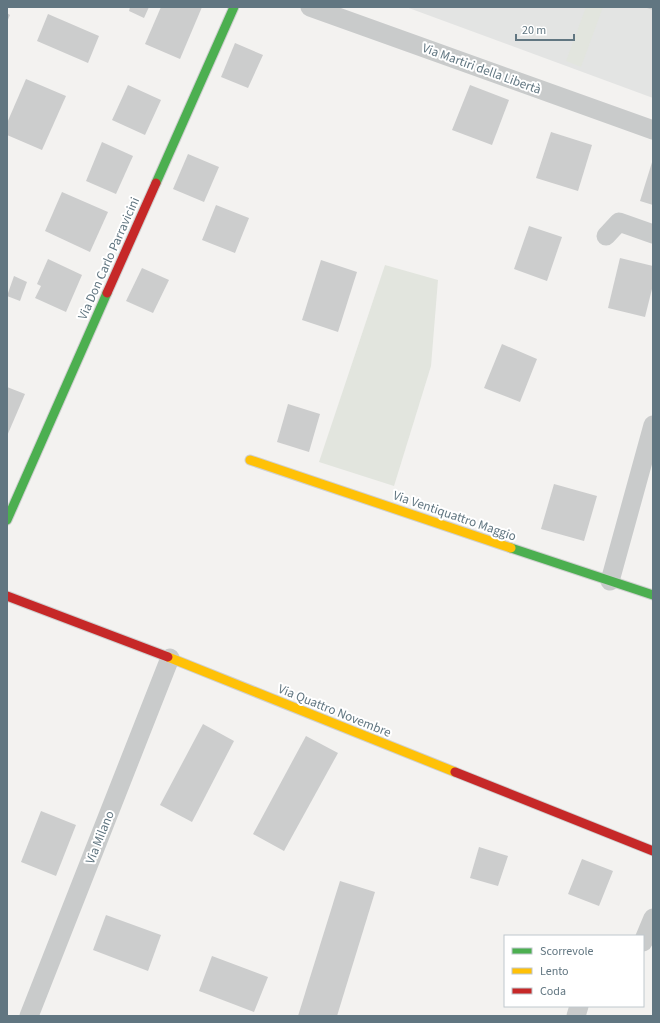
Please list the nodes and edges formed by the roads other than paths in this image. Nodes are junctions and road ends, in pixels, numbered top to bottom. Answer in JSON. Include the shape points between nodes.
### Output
{"nodes":[{"id":1,"x":234,"y":7,"type":"edge"},
{"id":2,"x":310,"y":7,"type":"edge"},
{"id":3,"x":653,"y":130,"type":"edge"},
{"id":4,"x":653,"y":234,"type":"edge"},
{"id":5,"x":606,"y":236,"type":"dead end"},
{"id":6,"x":653,"y":425,"type":"edge"},
{"id":7,"x":250,"y":460,"type":"dead end"},
{"id":8,"x":7,"y":520,"type":"edge"},
{"id":9,"x":610,"y":581,"type":"junction"},
{"id":10,"x":653,"y":595,"type":"edge"},
{"id":11,"x":7,"y":596,"type":"edge"},
{"id":12,"x":170,"y":658,"type":"junction"},
{"id":13,"x":653,"y":851,"type":"edge"},
{"id":14,"x":653,"y":918,"type":"edge"},
{"id":15,"x":644,"y":940,"type":"edge"},
{"id":16,"x":29,"y":1016,"type":"edge"}],
"edges":[{"from":1,"to":8,"type":"street","name":"Via Don Carlo Parravicini"},
{"from":2,"to":3,"type":"street","name":"Via Martiri della Libertà"},
{"from":4,"to":5,"type":"street","via":[[619,222]]},
{"from":6,"to":9,"type":"street"},
{"from":7,"to":9,"type":"street","name":"Via Ventiquattro Maggio"},
{"from":9,"to":10,"type":"street","name":"Via Ventiquattro Maggio"},
{"from":11,"to":12,"type":"street","name":"Via Quattro Novembre"},
{"from":12,"to":13,"type":"street","name":"Via Quattro Novembre"},
{"from":12,"to":16,"type":"street","name":"Via Milano"},
{"from":14,"to":15,"type":"street"}]}
